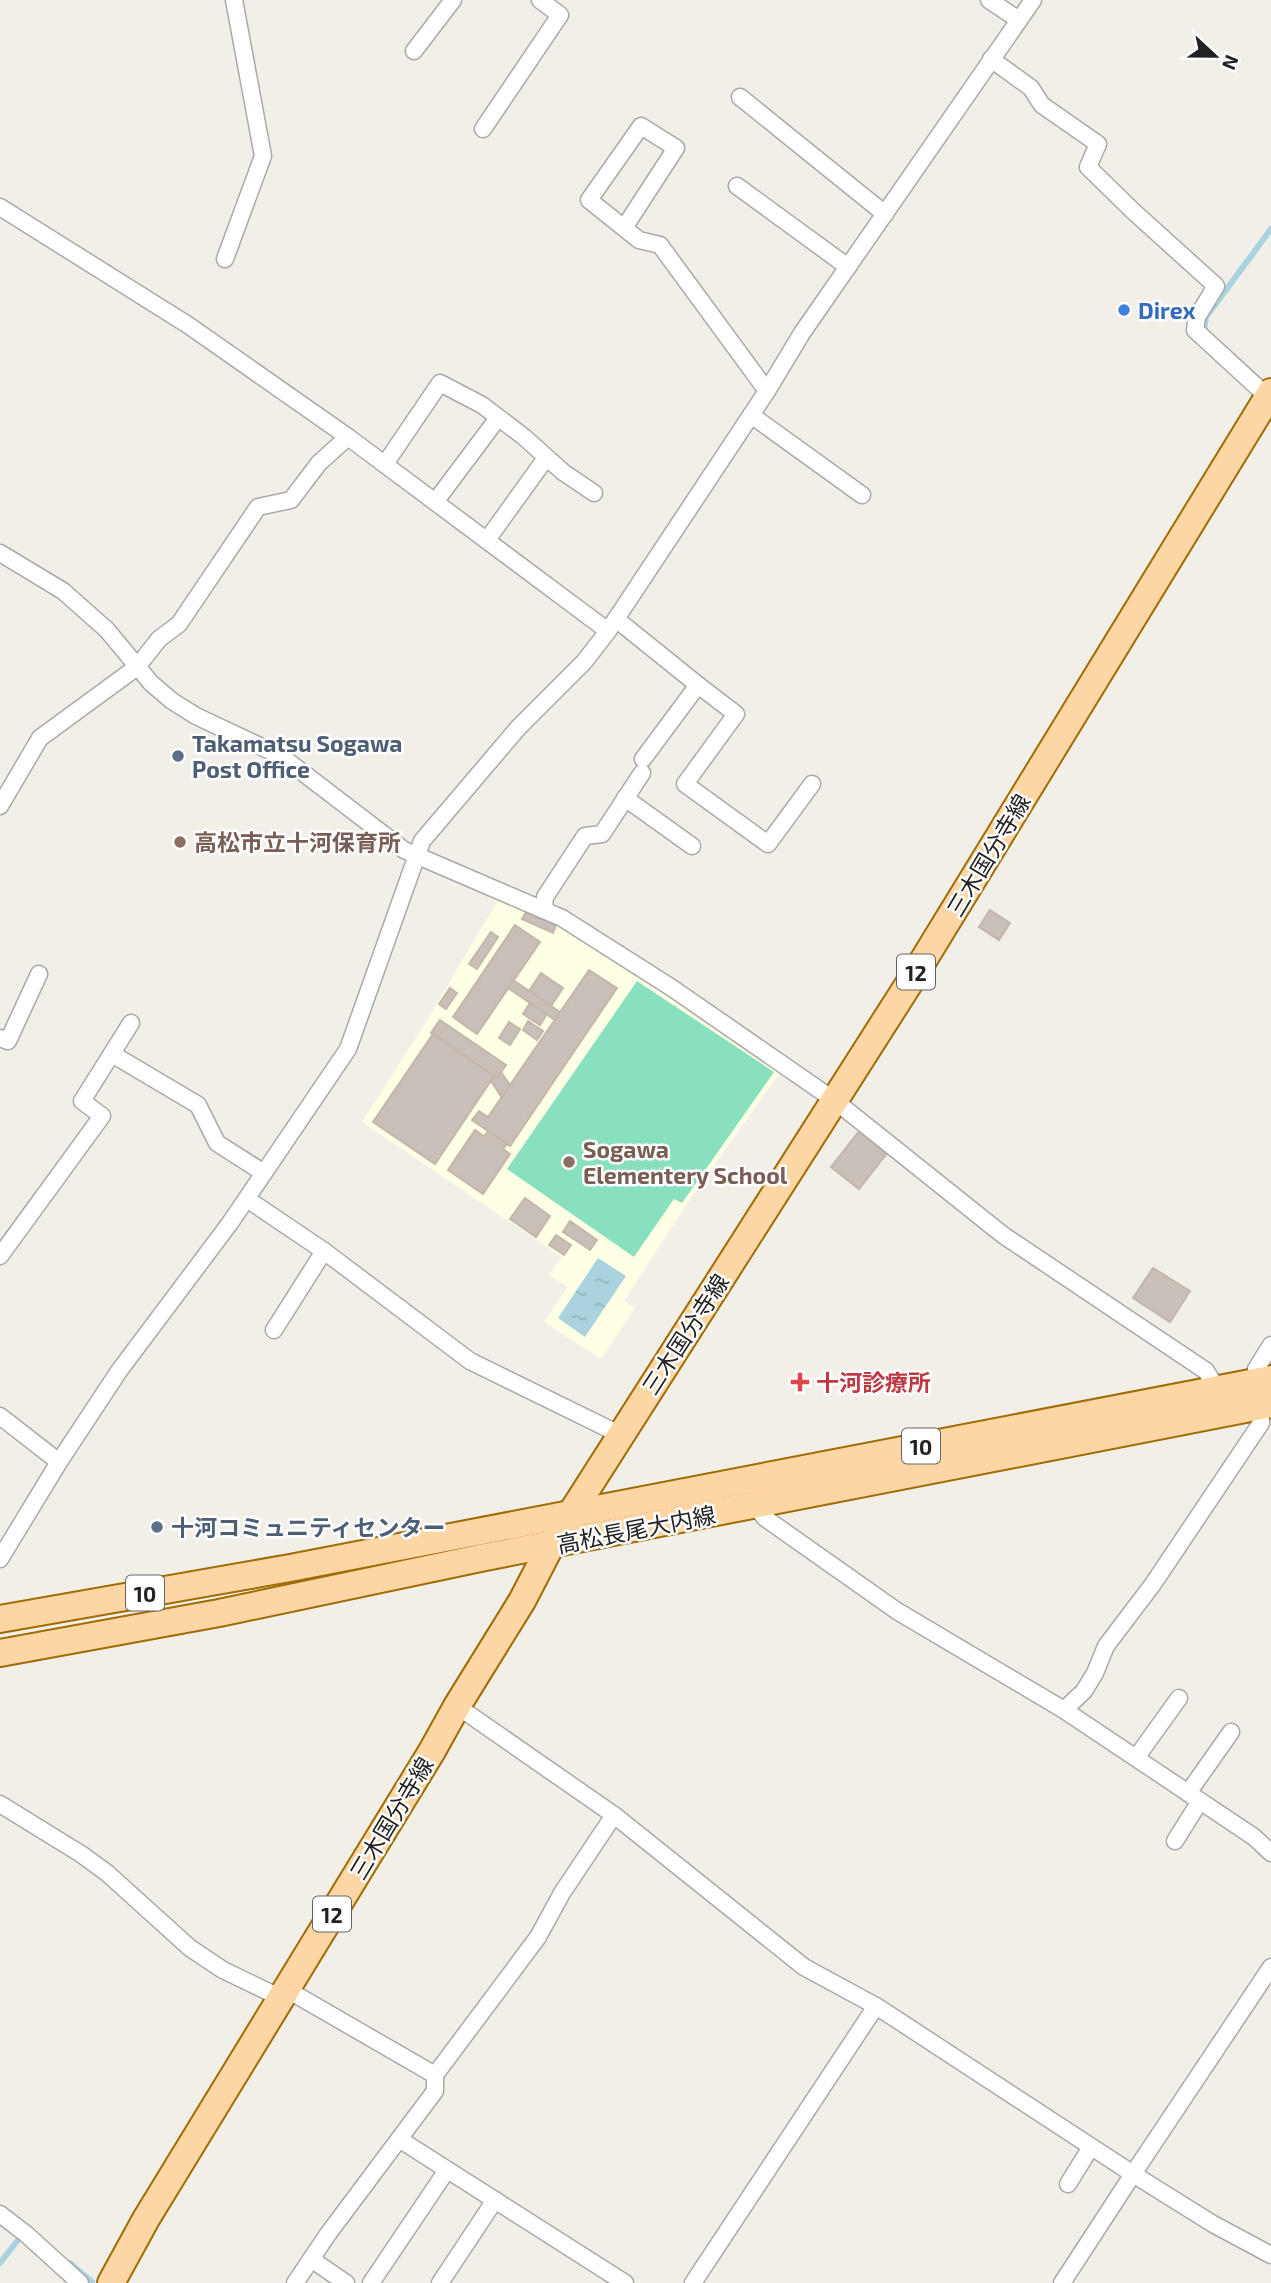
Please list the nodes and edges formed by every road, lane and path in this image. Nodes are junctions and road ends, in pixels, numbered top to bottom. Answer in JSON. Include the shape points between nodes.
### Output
{"nodes":[{"id":1,"x":234,"y":0,"type":"edge"},
{"id":2,"x":453,"y":0,"type":"edge"},
{"id":3,"x":540,"y":0,"type":"edge"},
{"id":4,"x":989,"y":0,"type":"edge"},
{"id":5,"x":1032,"y":0,"type":"edge"},
{"id":6,"x":1019,"y":20,"type":"junction"},
{"id":7,"x":414,"y":51,"type":"dead end"},
{"id":8,"x":991,"y":60,"type":"junction"},
{"id":9,"x":740,"y":97,"type":"dead end"},
{"id":10,"x":483,"y":129,"type":"dead end"},
{"id":11,"x":737,"y":186,"type":"dead end"},
{"id":12,"x":0,"y":207,"type":"edge"},
{"id":13,"x":885,"y":214,"type":"junction"},
{"id":14,"x":624,"y":228,"type":"junction"},
{"id":15,"x":225,"y":259,"type":"dead end"},
{"id":16,"x":848,"y":267,"type":"junction"},
{"id":17,"x":766,"y":391,"type":"junction"},
{"id":18,"x":1269,"y":395,"type":"edge"},
{"id":19,"x":751,"y":415,"type":"junction"},
{"id":20,"x":498,"y":418,"type":"junction"},
{"id":21,"x":348,"y":437,"type":"junction"},
{"id":22,"x":546,"y":458,"type":"junction"},
{"id":23,"x":385,"y":464,"type":"junction"},
{"id":24,"x":594,"y":492,"type":"dead end"},
{"id":25,"x":862,"y":495,"type":"dead end"},
{"id":26,"x":435,"y":502,"type":"junction"},
{"id":27,"x":487,"y":540,"type":"junction"},
{"id":28,"x":0,"y":553,"type":"edge"},
{"id":29,"x":612,"y":625,"type":"junction"},
{"id":30,"x":136,"y":667,"type":"junction"},
{"id":31,"x":698,"y":685,"type":"junction"},
{"id":32,"x":812,"y":785,"type":"dead end"},
{"id":33,"x":625,"y":798,"type":"junction"},
{"id":34,"x":0,"y":806,"type":"edge"},
{"id":35,"x":692,"y":846,"type":"dead end"},
{"id":36,"x":416,"y":856,"type":"junction"},
{"id":37,"x":544,"y":911,"type":"junction"},
{"id":38,"x":39,"y":974,"type":"dead end"},
{"id":39,"x":131,"y":1023,"type":"dead end"},
{"id":40,"x":0,"y":1038,"type":"edge"},
{"id":41,"x":112,"y":1054,"type":"junction"},
{"id":42,"x":834,"y":1100,"type":"junction"},
{"id":43,"x":264,"y":1173,"type":"junction"},
{"id":44,"x":247,"y":1199,"type":"junction"},
{"id":45,"x":324,"y":1251,"type":"junction"},
{"id":46,"x":0,"y":1256,"type":"edge"},
{"id":47,"x":274,"y":1330,"type":"dead end"},
{"id":48,"x":1271,"y":1345,"type":"edge"},
{"id":49,"x":1266,"y":1392,"type":"edge"},
{"id":50,"x":1224,"y":1400,"type":"junction"},
{"id":51,"x":0,"y":1416,"type":"edge"},
{"id":52,"x":621,"y":1435,"type":"junction"},
{"id":53,"x":59,"y":1462,"type":"junction"},
{"id":54,"x":755,"y":1506,"type":"junction"},
{"id":55,"x":570,"y":1514,"type":"junction"},
{"id":56,"x":551,"y":1545,"type":"junction"},
{"id":57,"x":0,"y":1559,"type":"edge"},
{"id":58,"x":0,"y":1619,"type":"edge"},
{"id":59,"x":0,"y":1653,"type":"edge"},
{"id":60,"x":1179,"y":1698,"type":"dead end"},
{"id":61,"x":457,"y":1706,"type":"junction"},
{"id":62,"x":1064,"y":1710,"type":"junction"},
{"id":63,"x":1231,"y":1732,"type":"dead end"},
{"id":64,"x":1136,"y":1758,"type":"junction"},
{"id":65,"x":1194,"y":1797,"type":"junction"},
{"id":66,"x":0,"y":1804,"type":"edge"},
{"id":67,"x":614,"y":1815,"type":"junction"},
{"id":68,"x":1175,"y":1841,"type":"dead end"},
{"id":69,"x":1271,"y":1853,"type":"edge"},
{"id":70,"x":1271,"y":1967,"type":"edge"},
{"id":71,"x":284,"y":1994,"type":"junction"},
{"id":72,"x":876,"y":2006,"type":"junction"},
{"id":73,"x":435,"y":2075,"type":"junction"},
{"id":74,"x":399,"y":2139,"type":"junction"},
{"id":75,"x":1091,"y":2147,"type":"junction"},
{"id":76,"x":447,"y":2170,"type":"junction"},
{"id":77,"x":1133,"y":2174,"type":"junction"},
{"id":78,"x":1068,"y":2184,"type":"dead end"},
{"id":79,"x":495,"y":2200,"type":"junction"},
{"id":80,"x":0,"y":2214,"type":"edge"},
{"id":81,"x":1271,"y":2255,"type":"edge"},
{"id":82,"x":311,"y":2259,"type":"junction"},
{"id":83,"x":80,"y":2283,"type":"edge"},
{"id":84,"x":111,"y":2283,"type":"edge"},
{"id":85,"x":295,"y":2283,"type":"edge"},
{"id":86,"x":346,"y":2283,"type":"edge"},
{"id":87,"x":371,"y":2283,"type":"edge"},
{"id":88,"x":440,"y":2283,"type":"edge"},
{"id":89,"x":625,"y":2283,"type":"edge"},
{"id":90,"x":693,"y":2283,"type":"edge"},
{"id":91,"x":1062,"y":2283,"type":"edge"}],
"edges":[{"from":1,"to":15,"type":"street","via":[[263,156]]},
{"from":2,"to":7,"type":"street"},
{"from":3,"to":10,"type":"street","via":[[560,15]]},
{"from":4,"to":6,"type":"street"},
{"from":5,"to":6,"type":"street"},
{"from":6,"to":8,"type":"street"},
{"from":8,"to":13,"type":"street"},
{"from":8,"to":18,"type":"street","via":[[1031,88],[1042,105],[1098,144],[1088,167],[1216,286],[1197,317],[1195,330]]},
{"from":9,"to":13,"type":"street"},
{"from":11,"to":16,"type":"street"},
{"from":12,"to":21,"type":"street","via":[[188,325]]},
{"from":13,"to":16,"type":"street"},
{"from":14,"to":14,"type":"street","via":[[589,200],[641,125],[676,148]]},
{"from":14,"to":17,"type":"street","via":[[639,240],[660,245]]},
{"from":16,"to":17,"type":"street"},
{"from":17,"to":19,"type":"street"},
{"from":18,"to":42,"type":"main road","name":"三木国分寺線","number":"12"},
{"from":19,"to":25,"type":"street"},
{"from":19,"to":29,"type":"street"},
{"from":20,"to":22,"type":"street"},
{"from":20,"to":23,"type":"street","via":[[440,383]]},
{"from":20,"to":26,"type":"street"},
{"from":21,"to":23,"type":"street"},
{"from":21,"to":30,"type":"street","via":[[318,463],[291,500],[258,507],[179,624],[159,639]]},
{"from":22,"to":24,"type":"street"},
{"from":22,"to":27,"type":"street"},
{"from":23,"to":26,"type":"street"},
{"from":26,"to":27,"type":"street"},
{"from":27,"to":29,"type":"street"},
{"from":28,"to":30,"type":"street","via":[[63,591],[107,630]]},
{"from":29,"to":31,"type":"street"},
{"from":29,"to":36,"type":"street","via":[[422,841]]},
{"from":30,"to":34,"type":"street","via":[[40,738]]},
{"from":30,"to":36,"type":"street","via":[[172,701],[281,757]]},
{"from":31,"to":32,"type":"street","via":[[736,714],[685,783],[768,844]]},
{"from":31,"to":33,"type":"street"},
{"from":33,"to":35,"type":"street"},
{"from":33,"to":37,"type":"street","via":[[602,834],[586,836],[545,897]]},
{"from":36,"to":37,"type":"street"},
{"from":36,"to":43,"type":"street","via":[[348,1049]]},
{"from":37,"to":42,"type":"street","via":[[672,988]]},
{"from":38,"to":40,"type":"street","via":[[8,1041]]},
{"from":39,"to":41,"type":"street"},
{"from":41,"to":43,"type":"street","via":[[198,1105],[217,1143]]},
{"from":41,"to":46,"type":"street","via":[[82,1101],[102,1116]]},
{"from":42,"to":50,"type":"street","via":[[1003,1235],[1206,1371]]},
{"from":42,"to":52,"type":"main road","name":"三木国分寺線","number":"12"},
{"from":43,"to":44,"type":"street"},
{"from":44,"to":45,"type":"street"},
{"from":44,"to":53,"type":"street","via":[[119,1371]]},
{"from":45,"to":47,"type":"street"},
{"from":45,"to":52,"type":"street","via":[[470,1361]]},
{"from":48,"to":49,"type":"street","via":[[1256,1369]]},
{"from":49,"to":50,"type":"main road","name":"高松長尾大内線","number":"10"},
{"from":49,"to":62,"type":"street","via":[[1261,1423],[1106,1646],[1084,1691]]},
{"from":50,"to":54,"type":"main road","name":"高松長尾大内線","number":"10"},
{"from":50,"to":55,"type":"main road","name":"高松長尾大内線","number":"10"},
{"from":51,"to":53,"type":"street"},
{"from":52,"to":55,"type":"main road","name":"三木国分寺線","number":"12"},
{"from":53,"to":57,"type":"street"},
{"from":54,"to":56,"type":"main road","name":"高松長尾大内線","number":"10"},
{"from":54,"to":62,"type":"street","via":[[765,1518],[897,1611]]},
{"from":55,"to":56,"type":"main road","name":"三木国分寺線","number":"12"},
{"from":55,"to":58,"type":"main road","name":"高松長尾大内線","number":"10"},
{"from":56,"to":59,"type":"main road","name":"高松長尾大内線","number":"10"},
{"from":56,"to":61,"type":"main road","name":"三木国分寺線","number":"12"},
{"from":60,"to":64,"type":"street"},
{"from":61,"to":67,"type":"street"},
{"from":61,"to":71,"type":"main road","name":"三木国分寺線","number":"12"},
{"from":62,"to":64,"type":"street"},
{"from":63,"to":65,"type":"street"},
{"from":64,"to":65,"type":"street"},
{"from":65,"to":68,"type":"street"},
{"from":65,"to":69,"type":"street"},
{"from":66,"to":71,"type":"street","via":[[107,1873],[190,1948],[223,1970]]},
{"from":67,"to":72,"type":"street","via":[[804,1967]]},
{"from":67,"to":73,"type":"street","via":[[538,1937]]},
{"from":70,"to":77,"type":"street"},
{"from":71,"to":73,"type":"street"},
{"from":71,"to":84,"type":"main road","name":"三木国分寺線","number":"12"},
{"from":72,"to":75,"type":"street"},
{"from":72,"to":90,"type":"street"},
{"from":73,"to":74,"type":"street","via":[[435,2091]]},
{"from":74,"to":76,"type":"street"},
{"from":74,"to":82,"type":"street"},
{"from":75,"to":77,"type":"street"},
{"from":75,"to":78,"type":"street"},
{"from":76,"to":79,"type":"street"},
{"from":76,"to":87,"type":"street"},
{"from":77,"to":81,"type":"street"},
{"from":77,"to":91,"type":"street"},
{"from":79,"to":88,"type":"street"},
{"from":79,"to":89,"type":"street"},
{"from":80,"to":83,"type":"street"},
{"from":82,"to":85,"type":"street"},
{"from":82,"to":86,"type":"street"}]}
